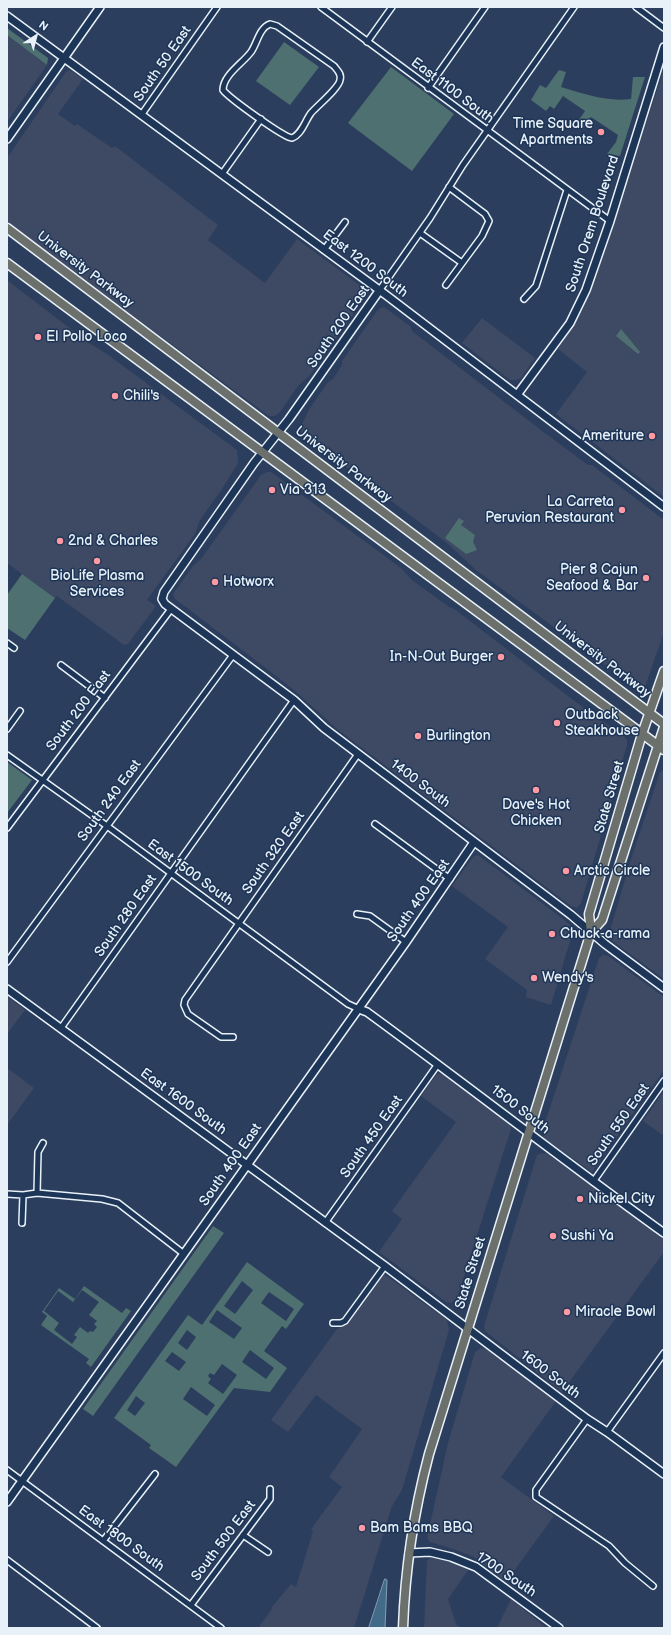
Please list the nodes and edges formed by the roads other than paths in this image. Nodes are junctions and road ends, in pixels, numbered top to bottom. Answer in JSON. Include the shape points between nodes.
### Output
{"nodes":[{"id":1,"x":100,"y":7,"type":"edge"},
{"id":2,"x":217,"y":7,"type":"edge"},
{"id":3,"x":321,"y":7,"type":"edge"},
{"id":4,"x":392,"y":7,"type":"edge"},
{"id":5,"x":485,"y":7,"type":"edge"},
{"id":6,"x":574,"y":7,"type":"edge"},
{"id":7,"x":636,"y":7,"type":"edge"},
{"id":8,"x":7,"y":16,"type":"edge"},
{"id":9,"x":664,"y":28,"type":"edge"},
{"id":10,"x":367,"y":42,"type":"junction"},
{"id":11,"x":664,"y":47,"type":"edge"},
{"id":12,"x":64,"y":58,"type":"junction"},
{"id":13,"x":428,"y":88,"type":"junction"},
{"id":14,"x":142,"y":114,"type":"junction"},
{"id":15,"x":261,"y":119,"type":"junction"},
{"id":16,"x":487,"y":131,"type":"junction"},
{"id":17,"x":7,"y":139,"type":"edge"},
{"id":18,"x":222,"y":174,"type":"junction"},
{"id":19,"x":449,"y":187,"type":"junction"},
{"id":20,"x":567,"y":190,"type":"junction"},
{"id":21,"x":610,"y":221,"type":"junction"},
{"id":22,"x":345,"y":222,"type":"dead end"},
{"id":23,"x":7,"y":228,"type":"edge"},
{"id":24,"x":420,"y":233,"type":"junction"},
{"id":25,"x":324,"y":250,"type":"junction"},
{"id":26,"x":7,"y":263,"type":"edge"},
{"id":27,"x":462,"y":263,"type":"junction"},
{"id":28,"x":446,"y":285,"type":"dead end"},
{"id":29,"x":379,"y":291,"type":"junction"},
{"id":30,"x":524,"y":299,"type":"dead end"},
{"id":31,"x":517,"y":395,"type":"junction"},
{"id":32,"x":278,"y":433,"type":"junction"},
{"id":33,"x":263,"y":452,"type":"junction"},
{"id":34,"x":664,"y":507,"type":"edge"},
{"id":35,"x":162,"y":599,"type":"joint"},
{"id":36,"x":171,"y":609,"type":"junction"},
{"id":37,"x":7,"y":643,"type":"edge"},
{"id":38,"x":14,"y":648,"type":"dead end"},
{"id":39,"x":233,"y":655,"type":"junction"},
{"id":40,"x":61,"y":665,"type":"dead end"},
{"id":41,"x":664,"y":671,"type":"edge"},
{"id":42,"x":105,"y":698,"type":"junction"},
{"id":43,"x":294,"y":700,"type":"junction"},
{"id":44,"x":20,"y":711,"type":"dead end"},
{"id":45,"x":650,"y":712,"type":"junction"},
{"id":46,"x":664,"y":724,"type":"edge"},
{"id":47,"x":664,"y":727,"type":"edge"},
{"id":48,"x":7,"y":729,"type":"edge"},
{"id":49,"x":642,"y":734,"type":"junction"},
{"id":50,"x":661,"y":747,"type":"edge"},
{"id":51,"x":358,"y":754,"type":"junction"},
{"id":52,"x":7,"y":755,"type":"edge"},
{"id":53,"x":43,"y":781,"type":"junction"},
{"id":54,"x":375,"y":824,"type":"dead end"},
{"id":55,"x":107,"y":826,"type":"junction"},
{"id":56,"x":7,"y":828,"type":"edge"},
{"id":57,"x":474,"y":842,"type":"junction"},
{"id":58,"x":171,"y":874,"type":"junction"},
{"id":59,"x":450,"y":879,"type":"junction"},
{"id":60,"x":357,"y":914,"type":"dead end"},
{"id":61,"x":239,"y":923,"type":"junction"},
{"id":62,"x":591,"y":932,"type":"junction"},
{"id":63,"x":406,"y":942,"type":"junction"},
{"id":64,"x":7,"y":962,"type":"edge"},
{"id":65,"x":664,"y":988,"type":"edge"},
{"id":66,"x":7,"y":989,"type":"edge"},
{"id":67,"x":359,"y":1009,"type":"junction"},
{"id":68,"x":61,"y":1028,"type":"junction"},
{"id":69,"x":233,"y":1037,"type":"dead end"},
{"id":70,"x":438,"y":1064,"type":"junction"},
{"id":71,"x":664,"y":1081,"type":"edge"},
{"id":72,"x":528,"y":1133,"type":"junction"},
{"id":73,"x":43,"y":1143,"type":"dead end"},
{"id":74,"x":247,"y":1165,"type":"junction"},
{"id":75,"x":593,"y":1182,"type":"junction"},
{"id":76,"x":37,"y":1193,"type":"junction"},
{"id":77,"x":7,"y":1194,"type":"edge"},
{"id":78,"x":23,"y":1195,"type":"junction"},
{"id":79,"x":22,"y":1223,"type":"dead end"},
{"id":80,"x":325,"y":1223,"type":"junction"},
{"id":81,"x":664,"y":1233,"type":"edge"},
{"id":82,"x":184,"y":1254,"type":"junction"},
{"id":83,"x":385,"y":1266,"type":"junction"},
{"id":84,"x":421,"y":1294,"type":"joint"},
{"id":85,"x":333,"y":1323,"type":"dead end"},
{"id":86,"x":467,"y":1329,"type":"junction"},
{"id":87,"x":664,"y":1353,"type":"edge"},
{"id":88,"x":587,"y":1419,"type":"junction"},
{"id":89,"x":607,"y":1432,"type":"junction"},
{"id":90,"x":7,"y":1470,"type":"edge"},
{"id":91,"x":155,"y":1474,"type":"dead end"},
{"id":92,"x":664,"y":1474,"type":"edge"},
{"id":93,"x":22,"y":1481,"type":"junction"},
{"id":94,"x":270,"y":1489,"type":"dead end"},
{"id":95,"x":7,"y":1502,"type":"edge"},
{"id":96,"x":244,"y":1536,"type":"junction"},
{"id":97,"x":103,"y":1541,"type":"junction"},
{"id":98,"x":268,"y":1552,"type":"dead end"},
{"id":99,"x":409,"y":1553,"type":"junction"},
{"id":100,"x":7,"y":1560,"type":"edge"},
{"id":101,"x":653,"y":1586,"type":"dead end"},
{"id":102,"x":191,"y":1605,"type":"junction"},
{"id":103,"x":97,"y":1628,"type":"edge"},
{"id":104,"x":221,"y":1628,"type":"edge"},
{"id":105,"x":402,"y":1628,"type":"edge"},
{"id":106,"x":559,"y":1628,"type":"edge"}],
"edges":[{"from":1,"to":12,"type":"street"},
{"from":2,"to":14,"type":"street","name":"South 50 East"},
{"from":3,"to":10,"type":"street","name":"East 1100 South"},
{"from":4,"to":10,"type":"street"},
{"from":5,"to":13,"type":"street"},
{"from":6,"to":16,"type":"street","name":"South 200 East"},
{"from":7,"to":9,"type":"street"},
{"from":8,"to":12,"type":"street","name":"East 1200 South"},
{"from":10,"to":13,"type":"street","name":"East 1100 South"},
{"from":11,"to":21,"type":"street","name":"South Orem Boulevard"},
{"from":12,"to":14,"type":"street","name":"East 1200 South"},
{"from":12,"to":17,"type":"street"},
{"from":13,"to":16,"type":"street","name":"East 1100 South"},
{"from":14,"to":18,"type":"street","name":"East 1200 South"},
{"from":15,"to":15,"type":"street","via":[[286,136],[295,137],[312,112],[341,79],[339,71],[334,66],[272,24],[265,27],[254,48],[223,87],[225,93]]},
{"from":15,"to":18,"type":"street"},
{"from":16,"to":19,"type":"street","name":"South 200 East"},
{"from":16,"to":20,"type":"street","name":"East 1100 South"},
{"from":18,"to":25,"type":"street","name":"East 1200 South"},
{"from":19,"to":24,"type":"street","name":"South 200 East"},
{"from":19,"to":27,"type":"street","via":[[485,214],[489,221],[485,231]]},
{"from":20,"to":21,"type":"street","name":"East 1100 South"},
{"from":20,"to":30,"type":"street","via":[[536,286]]},
{"from":21,"to":31,"type":"street","name":"South Orem Boulevard","via":[[586,290],[570,323]]},
{"from":22,"to":25,"type":"street"},
{"from":23,"to":32,"type":"main road","name":"University Parkway"},
{"from":24,"to":27,"type":"street"},
{"from":24,"to":29,"type":"street","name":"South 200 East"},
{"from":25,"to":29,"type":"street","name":"East 1200 South"},
{"from":26,"to":33,"type":"main road"},
{"from":27,"to":28,"type":"street"},
{"from":29,"to":31,"type":"street","name":"East 1200 South"},
{"from":29,"to":32,"type":"street","name":"South 200 East"},
{"from":31,"to":34,"type":"street","name":"East 1200 South"},
{"from":32,"to":33,"type":"street","name":"South 200 East"},
{"from":32,"to":45,"type":"main road","name":"University Parkway"},
{"from":33,"to":35,"type":"street","name":"South 200 East","via":[[164,592]]},
{"from":33,"to":49,"type":"main road"},
{"from":35,"to":36,"type":"street","name":"1400 South"},
{"from":36,"to":39,"type":"street","name":"1400 South"},
{"from":36,"to":42,"type":"street","name":"South 200 East"},
{"from":37,"to":38,"type":"street"},
{"from":39,"to":43,"type":"street","name":"1400 South"},
{"from":39,"to":55,"type":"street","name":"South 240 East"},
{"from":40,"to":42,"type":"street"},
{"from":41,"to":45,"type":"main road","name":"State Street"},
{"from":42,"to":53,"type":"street","name":"South 200 East"},
{"from":43,"to":51,"type":"street","name":"1400 South","via":[[324,728]]},
{"from":43,"to":58,"type":"street","name":"South 280 East"},
{"from":44,"to":48,"type":"street"},
{"from":45,"to":46,"type":"main road","name":"University Parkway"},
{"from":45,"to":49,"type":"main road","name":"State Street"},
{"from":47,"to":50,"type":"main road","name":"State Street"},
{"from":49,"to":50,"type":"main road"},
{"from":49,"to":62,"type":"main road","name":"State Street","via":[[588,914]]},
{"from":50,"to":62,"type":"main road","name":"State Street","via":[[602,920]]},
{"from":51,"to":57,"type":"street","name":"1400 South"},
{"from":51,"to":61,"type":"street","name":"South 320 East"},
{"from":52,"to":53,"type":"street","name":"East 1500 South"},
{"from":53,"to":55,"type":"street","name":"East 1500 South"},
{"from":53,"to":56,"type":"street","name":"South 200 East"},
{"from":54,"to":59,"type":"street"},
{"from":55,"to":58,"type":"street","name":"East 1500 South"},
{"from":55,"to":64,"type":"street","name":"South 240 East"},
{"from":57,"to":59,"type":"street","name":"South 400 East"},
{"from":57,"to":62,"type":"street","name":"1400 South"},
{"from":58,"to":61,"type":"street","name":"East 1500 South"},
{"from":58,"to":68,"type":"street","name":"South 280 East"},
{"from":59,"to":63,"type":"street","name":"South 400 East"},
{"from":60,"to":63,"type":"street","via":[[370,916]]},
{"from":61,"to":67,"type":"street","name":"East 1500 South","via":[[348,1004]]},
{"from":61,"to":69,"type":"street","name":"South 320 East","via":[[186,998],[184,1006],[188,1014],[220,1037]]},
{"from":62,"to":65,"type":"street","name":"1400 South"},
{"from":62,"to":72,"type":"main road","name":"State Street"},
{"from":63,"to":67,"type":"street","name":"South 400 East"},
{"from":66,"to":68,"type":"street","name":"East 1600 South"},
{"from":67,"to":70,"type":"street","name":"1500 South","via":[[367,1012]]},
{"from":67,"to":74,"type":"street","name":"South 400 East"},
{"from":68,"to":74,"type":"street","name":"East 1600 South"},
{"from":70,"to":72,"type":"street","name":"1500 South"},
{"from":70,"to":80,"type":"street","name":"South 450 East"},
{"from":71,"to":75,"type":"street","name":"South 550 East"},
{"from":72,"to":75,"type":"street","name":"1500 South"},
{"from":72,"to":86,"type":"main road","name":"State Street"},
{"from":73,"to":76,"type":"street","via":[[38,1152]]},
{"from":74,"to":80,"type":"street","name":"East 1600 South"},
{"from":74,"to":82,"type":"street","name":"South 400 East"},
{"from":75,"to":81,"type":"street","name":"1500 South"},
{"from":76,"to":78,"type":"street"},
{"from":76,"to":82,"type":"street","via":[[102,1199],[118,1203]]},
{"from":77,"to":78,"type":"street"},
{"from":78,"to":79,"type":"street"},
{"from":80,"to":83,"type":"street","name":"East 1600 South"},
{"from":82,"to":93,"type":"street","name":"South 400 East"},
{"from":83,"to":84,"type":"street","name":"East 1600 South"},
{"from":83,"to":85,"type":"street","via":[[345,1320]]},
{"from":84,"to":86,"type":"street","name":"1600 South"},
{"from":86,"to":88,"type":"street","name":"1600 South"},
{"from":86,"to":99,"type":"main road","name":"State Street","via":[[428,1458]]},
{"from":87,"to":89,"type":"street"},
{"from":88,"to":89,"type":"street","name":"1600 South"},
{"from":88,"to":101,"type":"street","via":[[536,1490],[536,1496],[609,1546]]},
{"from":89,"to":92,"type":"street","name":"1600 South"},
{"from":90,"to":93,"type":"street","name":"East 1800 South"},
{"from":91,"to":97,"type":"street"},
{"from":93,"to":95,"type":"street","name":"South 400 East"},
{"from":93,"to":97,"type":"street","name":"East 1800 South"},
{"from":94,"to":96,"type":"street","name":"South 500 East","via":[[270,1499]]},
{"from":96,"to":98,"type":"street"},
{"from":96,"to":102,"type":"street","name":"South 500 East"},
{"from":97,"to":102,"type":"street","name":"East 1800 South"},
{"from":99,"to":105,"type":"main road","name":"State Street"},
{"from":99,"to":106,"type":"street","name":"1700 South","via":[[430,1552],[476,1567]]},
{"from":100,"to":103,"type":"street"},
{"from":102,"to":104,"type":"street","name":"East 1800 South"}]}
